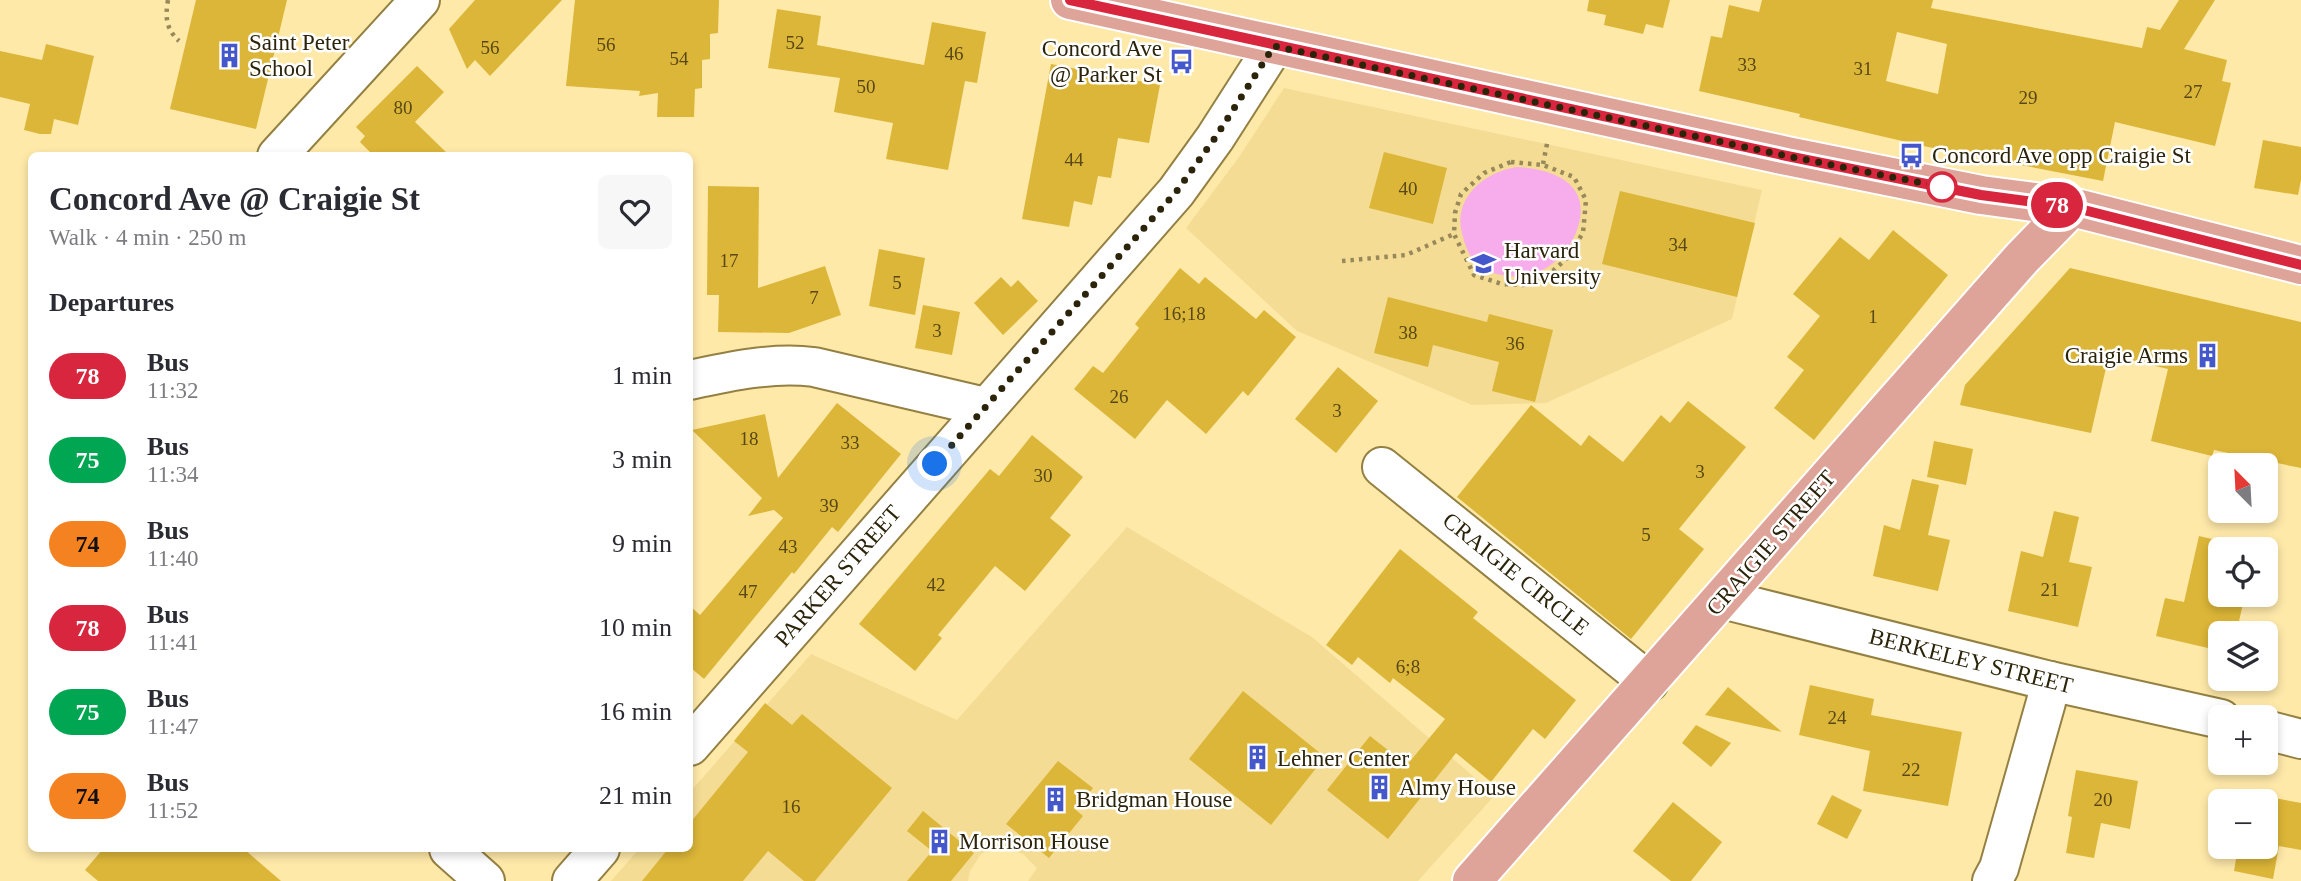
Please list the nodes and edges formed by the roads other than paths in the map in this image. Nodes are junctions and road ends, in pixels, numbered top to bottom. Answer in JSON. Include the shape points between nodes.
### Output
{"nodes":[{"id":1,"x":420,"y":0,"type":"edge"},
{"id":2,"x":1070,"y":0,"type":"edge"},
{"id":3,"x":1168,"y":10,"type":"edge"},
{"id":4,"x":1274,"y":46,"type":"junction"},
{"id":5,"x":281,"y":152,"type":"edge"},
{"id":6,"x":2072,"y":207,"type":"junction"},
{"id":7,"x":2301,"y":265,"type":"edge"},
{"id":8,"x":693,"y":379,"type":"edge"},
{"id":9,"x":985,"y":407,"type":"junction"},
{"id":10,"x":1382,"y":467,"type":"dead end"},
{"id":11,"x":1722,"y":599,"type":"junction"},
{"id":12,"x":2050,"y":681,"type":"junction"},
{"id":13,"x":1649,"y":682,"type":"junction"},
{"id":14,"x":2208,"y":716,"type":"edge"},
{"id":15,"x":2278,"y":733,"type":"edge"},
{"id":16,"x":2301,"y":739,"type":"edge"},
{"id":17,"x":693,"y":743,"type":"edge"},
{"id":18,"x":452,"y":852,"type":"edge"},
{"id":19,"x":597,"y":852,"type":"edge"},
{"id":20,"x":485,"y":881,"type":"edge"},
{"id":21,"x":572,"y":881,"type":"edge"},
{"id":22,"x":1472,"y":881,"type":"edge"},
{"id":23,"x":1992,"y":881,"type":"edge"}],
"edges":[{"from":1,"to":5,"type":"street"},
{"from":2,"to":3,"type":"main road"},
{"from":3,"to":4,"type":"main road"},
{"from":4,"to":6,"type":"main road","via":[[1787,156],[1981,195]]},
{"from":4,"to":9,"type":"street","name":"PARKER STREET","via":[[1176,192]]},
{"from":6,"to":7,"type":"main road"},
{"from":6,"to":11,"type":"main road","name":"CRAIGIE STREET"},
{"from":8,"to":9,"type":"street","via":[[790,364]]},
{"from":9,"to":17,"type":"street","name":"PARKER STREET"},
{"from":10,"to":13,"type":"street","name":"CRAIGIE CIRCLE"},
{"from":11,"to":12,"type":"street","name":"BERKELEY STREET"},
{"from":11,"to":13,"type":"main road","name":"CRAIGIE STREET"},
{"from":12,"to":14,"type":"street","name":"BERKELEY STREET"},
{"from":12,"to":23,"type":"street"},
{"from":13,"to":22,"type":"main road","name":"CRAIGIE STREET"},
{"from":15,"to":16,"type":"street"},
{"from":18,"to":20,"type":"street"},
{"from":19,"to":21,"type":"street"}]}
